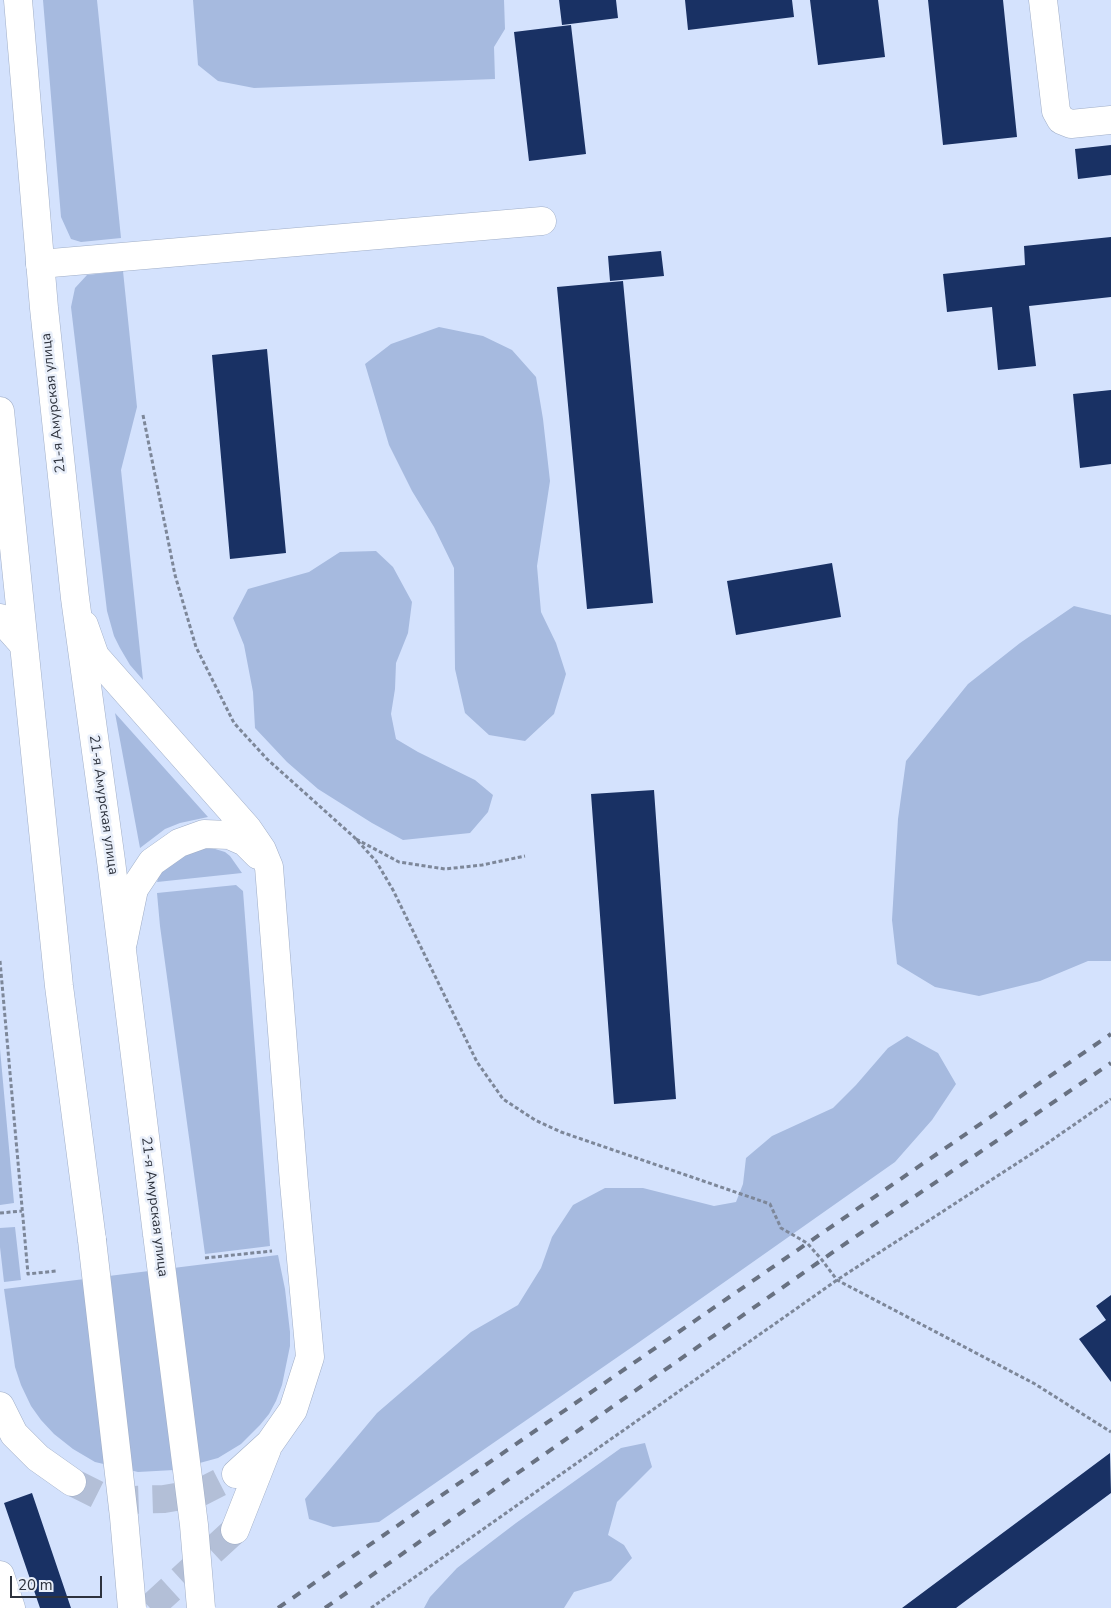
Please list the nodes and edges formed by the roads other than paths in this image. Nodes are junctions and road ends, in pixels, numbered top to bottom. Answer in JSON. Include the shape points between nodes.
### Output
{"nodes":[{"id":1,"x":18,"y":0,"type":"edge"},
{"id":2,"x":1042,"y":0,"type":"edge"},
{"id":3,"x":1111,"y":120,"type":"edge"},
{"id":4,"x":542,"y":221,"type":"dead end"},
{"id":5,"x":40,"y":264,"type":"junction"},
{"id":6,"x":0,"y":411,"type":"edge"},
{"id":7,"x":3,"y":484,"type":"edge"},
{"id":8,"x":75,"y":598,"type":"junction"},
{"id":9,"x":0,"y":618,"type":"edge"},
{"id":10,"x":23,"y":644,"type":"junction"},
{"id":11,"x":269,"y":867,"type":"junction"},
{"id":12,"x":122,"y":946,"type":"junction"},
{"id":13,"x":0,"y":1406,"type":"edge"},
{"id":14,"x":270,"y":1443,"type":"junction"},
{"id":15,"x":236,"y":1474,"type":"tunnel mouth"},
{"id":16,"x":72,"y":1482,"type":"tunnel mouth"},
{"id":17,"x":234,"y":1530,"type":"tunnel mouth"},
{"id":18,"x":0,"y":1575,"type":"edge"},
{"id":19,"x":11,"y":1608,"type":"edge"},
{"id":20,"x":132,"y":1608,"type":"edge"},
{"id":21,"x":201,"y":1608,"type":"edge"}],
"edges":[{"from":1,"to":5,"type":"main road","name":"21-я Амурская улица"},
{"from":2,"to":3,"type":"main road","via":[[1056,110],[1061,120],[1071,124]]},
{"from":4,"to":5,"type":"main road"},
{"from":5,"to":8,"type":"main road","name":"21-я Амурская улица"},
{"from":6,"to":7,"type":"main road"},
{"from":7,"to":10,"type":"main road"},
{"from":8,"to":11,"type":"main road","via":[[95,656],[248,828]]},
{"from":8,"to":12,"type":"main road","name":"21-я Амурская улица"},
{"from":9,"to":10,"type":"main road"},
{"from":10,"to":20,"type":"main road","bridge":true,"via":[[59,986],[92,1240]]},
{"from":11,"to":12,"type":"main road","via":[[245,842],[229,835],[204,834],[178,843],[152,862],[134,889]]},
{"from":11,"to":14,"type":"main road","via":[[310,1357],[292,1410]]},
{"from":12,"to":21,"type":"main road","name":"21-я Амурская улица","bridge":true,"via":[[194,1525]]},
{"from":13,"to":16,"type":"main road","via":[[14,1434],[38,1458]]},
{"from":14,"to":15,"type":"main road"},
{"from":14,"to":17,"type":"main road"},
{"from":18,"to":19,"type":"main road"}]}
